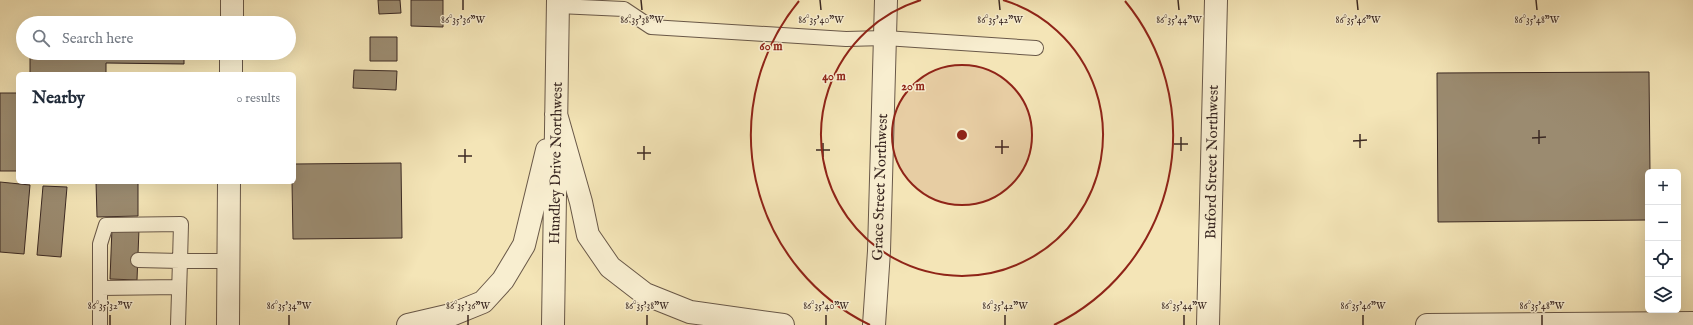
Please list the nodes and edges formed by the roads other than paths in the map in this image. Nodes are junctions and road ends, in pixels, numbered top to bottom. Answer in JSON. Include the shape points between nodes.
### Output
{"nodes":[{"id":1,"x":232,"y":0,"type":"edge"},
{"id":2,"x":886,"y":0,"type":"edge"},
{"id":3,"x":1216,"y":0,"type":"edge"},
{"id":4,"x":558,"y":3,"type":"edge"},
{"id":5,"x":232,"y":16,"type":"edge"},
{"id":6,"x":885,"y":38,"type":"junction"},
{"id":7,"x":1036,"y":48,"type":"dead end"},
{"id":8,"x":231,"y":60,"type":"edge"},
{"id":9,"x":231,"y":72,"type":"edge"},
{"id":10,"x":556,"y":114,"type":"junction"},
{"id":11,"x":229,"y":184,"type":"edge"},
{"id":12,"x":138,"y":260,"type":"dead end"},
{"id":13,"x":180,"y":261,"type":"junction"},
{"id":14,"x":228,"y":262,"type":"junction"},
{"id":15,"x":179,"y":287,"type":"junction"},
{"id":16,"x":100,"y":288,"type":"junction"},
{"id":17,"x":1693,"y":323,"type":"edge"},
{"id":18,"x":100,"y":325,"type":"edge"},
{"id":19,"x":178,"y":325,"type":"edge"},
{"id":20,"x":228,"y":325,"type":"edge"},
{"id":21,"x":408,"y":325,"type":"edge"},
{"id":22,"x":553,"y":325,"type":"edge"},
{"id":23,"x":783,"y":325,"type":"edge"},
{"id":24,"x":874,"y":325,"type":"edge"},
{"id":25,"x":1208,"y":325,"type":"edge"},
{"id":26,"x":1427,"y":325,"type":"edge"}],
"edges":[{"from":1,"to":5,"type":"street"},
{"from":2,"to":6,"type":"street","name":"Grace Street Northwest"},
{"from":3,"to":25,"type":"street","name":"Buford Street Northwest"},
{"from":4,"to":6,"type":"lane","via":[[624,9],[651,26],[846,39]]},
{"from":4,"to":10,"type":"street","name":"Hundley Drive Northwest"},
{"from":6,"to":7,"type":"lane"},
{"from":6,"to":24,"type":"street","name":"Grace Street Northwest"},
{"from":8,"to":9,"type":"street"},
{"from":10,"to":21,"type":"street","via":[[524,245],[503,280],[483,302],[452,315]]},
{"from":10,"to":22,"type":"street","name":"Hundley Drive Northwest"},
{"from":10,"to":23,"type":"street","via":[[588,234],[610,267],[645,294],[690,312]]},
{"from":11,"to":14,"type":"street"},
{"from":12,"to":13,"type":"lane"},
{"from":13,"to":14,"type":"lane"},
{"from":13,"to":15,"type":"lane"},
{"from":13,"to":16,"type":"lane","via":[[181,224],[106,225],[100,244],[106,261]]},
{"from":14,"to":20,"type":"street"},
{"from":15,"to":16,"type":"lane"},
{"from":15,"to":19,"type":"lane"},
{"from":16,"to":18,"type":"lane"},
{"from":17,"to":26,"type":"street"}]}
